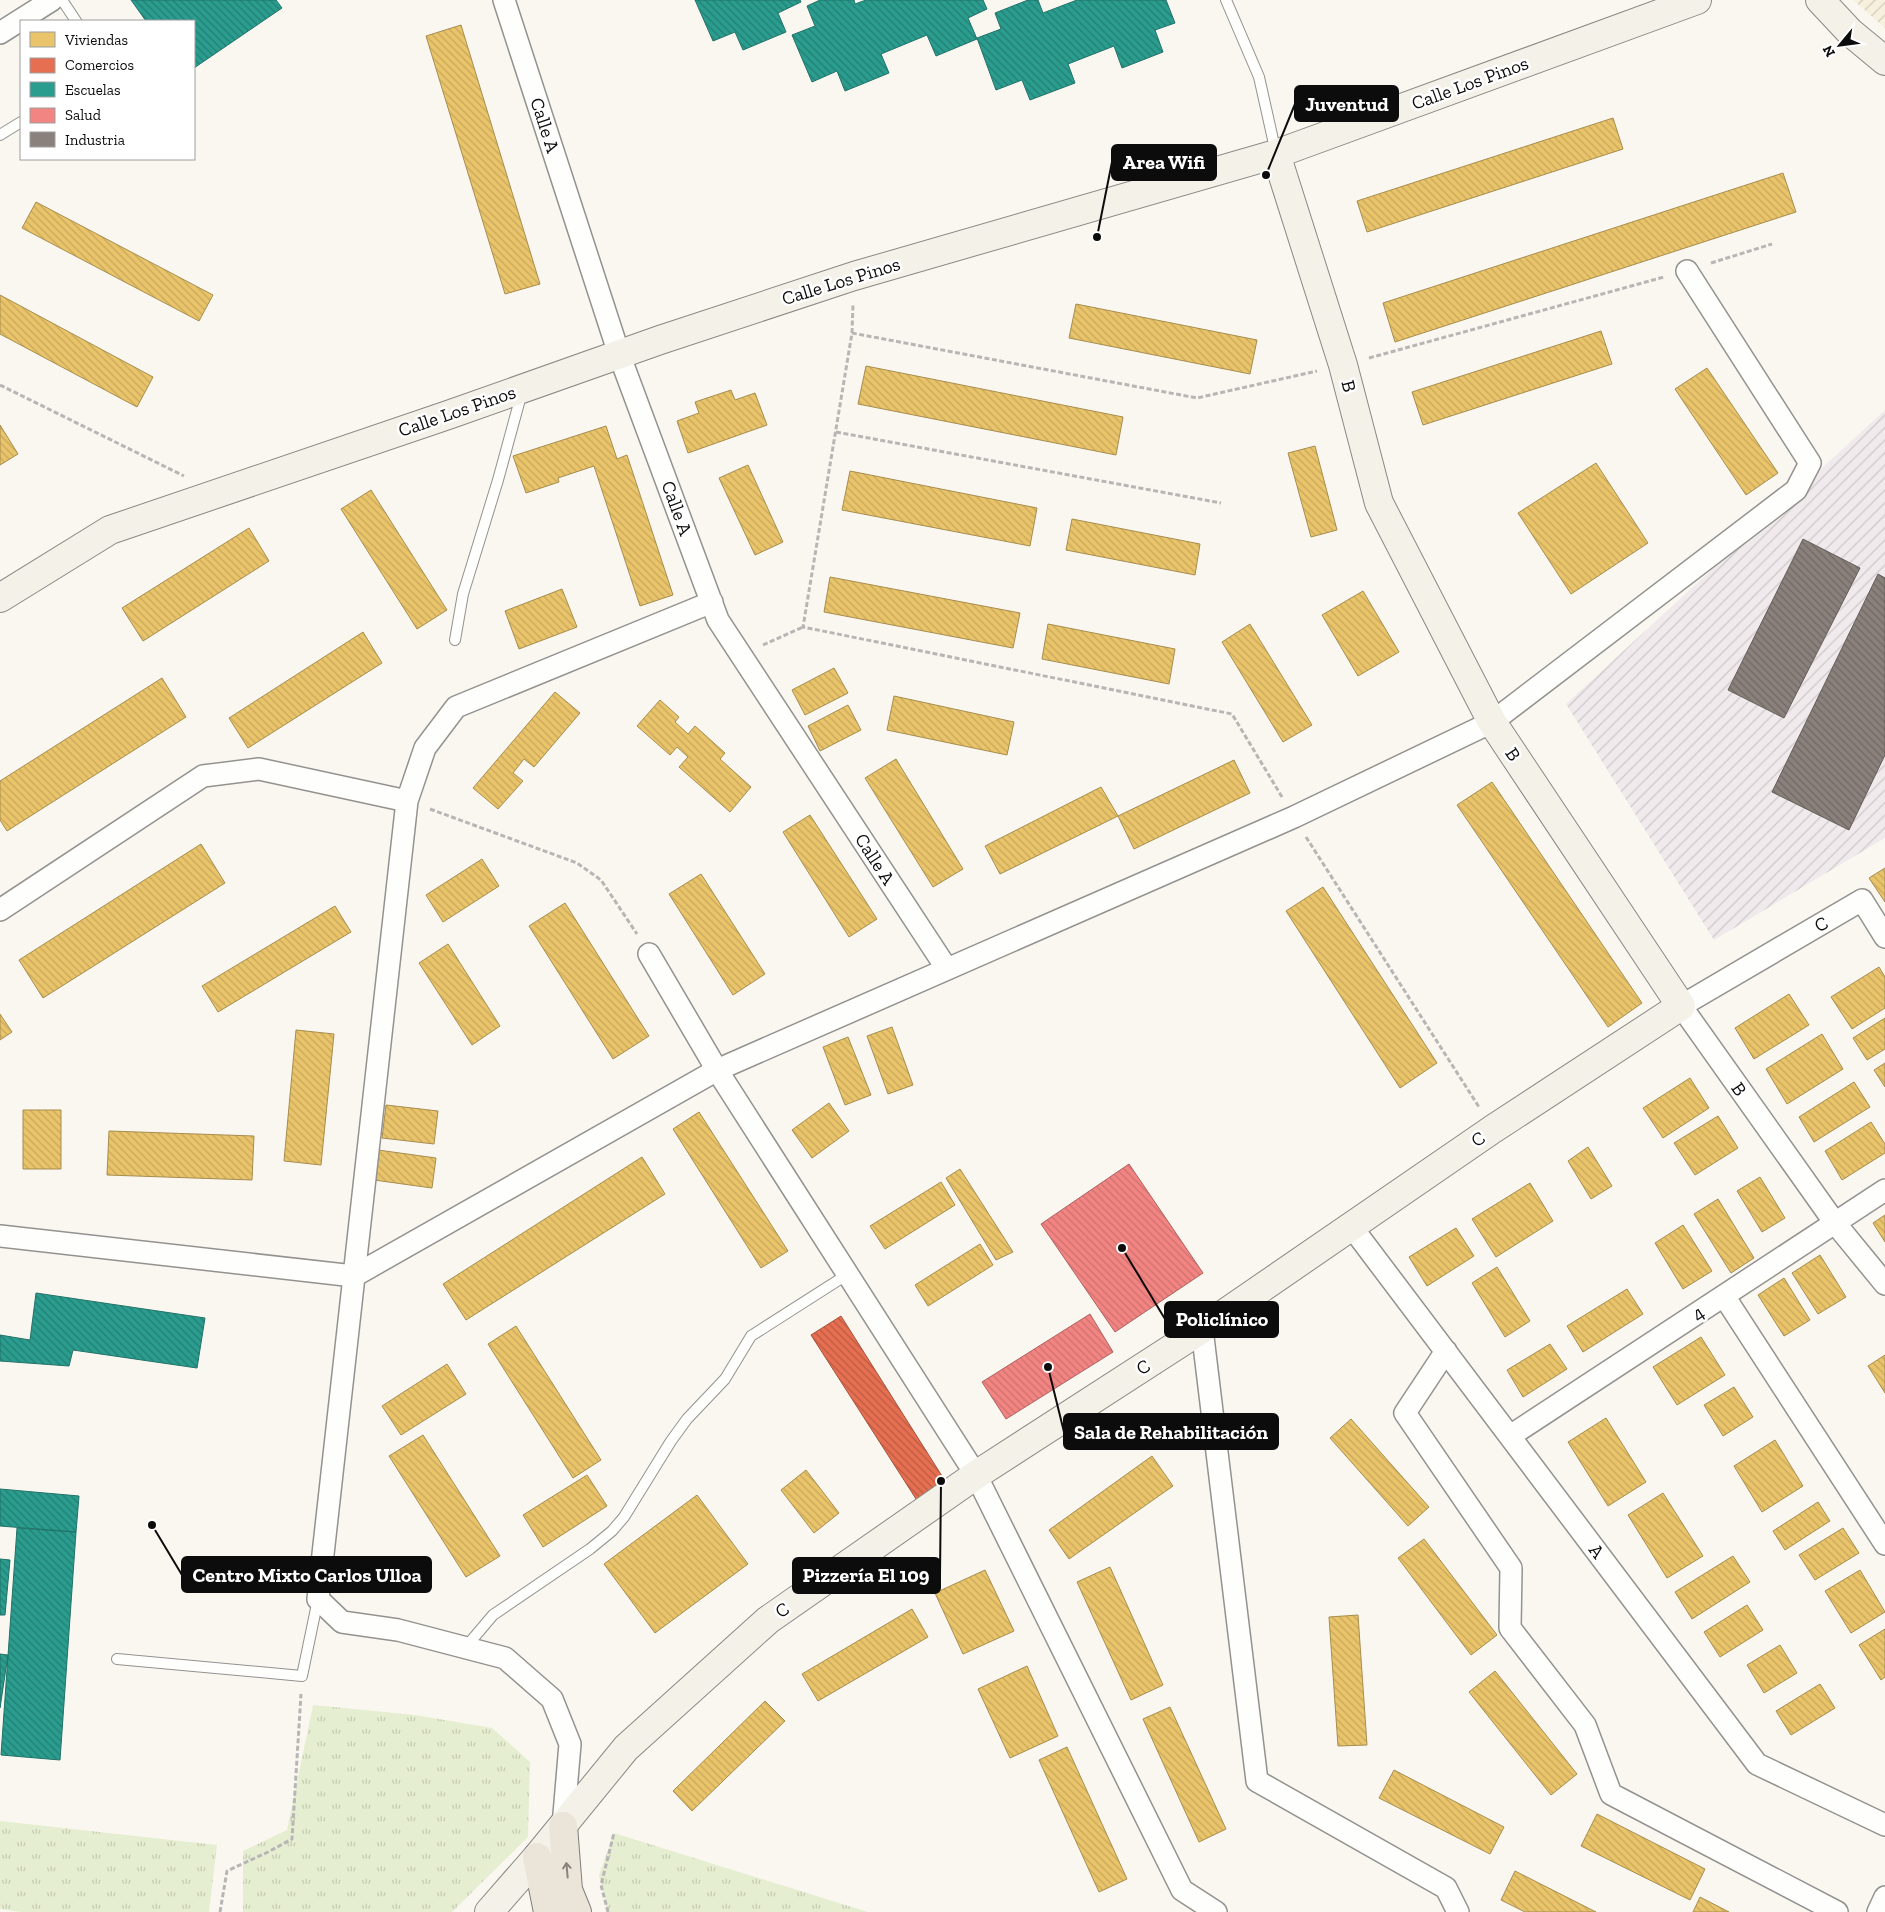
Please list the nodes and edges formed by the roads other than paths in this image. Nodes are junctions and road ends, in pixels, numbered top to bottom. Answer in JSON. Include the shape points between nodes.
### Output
{"nodes":[{"id":1,"x":52,"y":0,"type":"edge"},
{"id":2,"x":62,"y":0,"type":"edge"},
{"id":3,"x":504,"y":0,"type":"edge"},
{"id":4,"x":1226,"y":0,"type":"edge"},
{"id":5,"x":1697,"y":0,"type":"edge"},
{"id":6,"x":1820,"y":0,"type":"edge"},
{"id":7,"x":20,"y":20,"type":"edge"},
{"id":8,"x":20,"y":20,"type":"edge"},
{"id":9,"x":75,"y":20,"type":"edge"},
{"id":10,"x":0,"y":33,"type":"edge"},
{"id":11,"x":1885,"y":61,"type":"edge"},
{"id":12,"x":20,"y":123,"type":"edge"},
{"id":13,"x":0,"y":136,"type":"edge"},
{"id":14,"x":1276,"y":154,"type":"junction"},
{"id":15,"x":1687,"y":271,"type":"road end"},
{"id":16,"x":619,"y":354,"type":"junction"},
{"id":17,"x":522,"y":388,"type":"junction"},
{"id":18,"x":0,"y":598,"type":"edge"},
{"id":19,"x":712,"y":602,"type":"junction"},
{"id":20,"x":456,"y":640,"type":"dead end"},
{"id":21,"x":1492,"y":722,"type":"junction"},
{"id":22,"x":407,"y":800,"type":"junction"},
{"id":23,"x":0,"y":910,"type":"edge"},
{"id":24,"x":1885,"y":937,"type":"edge"},
{"id":25,"x":649,"y":954,"type":"road end"},
{"id":26,"x":947,"y":970,"type":"junction"},
{"id":27,"x":1681,"y":1006,"type":"junction"},
{"id":28,"x":717,"y":1070,"type":"junction"},
{"id":29,"x":1885,"y":1190,"type":"edge"},
{"id":30,"x":1834,"y":1223,"type":"junction"},
{"id":31,"x":1351,"y":1226,"type":"junction"},
{"id":32,"x":0,"y":1236,"type":"edge"},
{"id":33,"x":848,"y":1274,"type":"junction"},
{"id":34,"x":354,"y":1276,"type":"junction"},
{"id":35,"x":1885,"y":1284,"type":"edge"},
{"id":36,"x":1724,"y":1296,"type":"junction"},
{"id":37,"x":1202,"y":1328,"type":"junction"},
{"id":38,"x":1446,"y":1351,"type":"junction"},
{"id":39,"x":1510,"y":1436,"type":"junction"},
{"id":40,"x":976,"y":1476,"type":"junction"},
{"id":41,"x":1885,"y":1544,"type":"edge"},
{"id":42,"x":318,"y":1599,"type":"junction"},
{"id":43,"x":465,"y":1648,"type":"junction"},
{"id":44,"x":117,"y":1659,"type":"dead end"},
{"id":45,"x":1885,"y":1825,"type":"edge"},
{"id":46,"x":563,"y":1826,"type":"junction"},
{"id":47,"x":537,"y":1857,"type":"junction"},
{"id":48,"x":1885,"y":1897,"type":"edge"},
{"id":49,"x":489,"y":1912,"type":"edge"},
{"id":50,"x":548,"y":1912,"type":"edge"},
{"id":51,"x":577,"y":1912,"type":"edge"},
{"id":52,"x":1216,"y":1912,"type":"edge"},
{"id":53,"x":1458,"y":1912,"type":"edge"},
{"id":54,"x":1836,"y":1912,"type":"edge"},
{"id":55,"x":1878,"y":1912,"type":"edge"}],
"edges":[{"from":1,"to":8,"type":"street"},
{"from":2,"to":9,"type":"lane"},
{"from":3,"to":16,"type":"street","name":"Calle A"},
{"from":4,"to":14,"type":"lane","via":[[1259,77]]},
{"from":5,"to":14,"type":"street","name":"Calle Los Pinos"},
{"from":6,"to":11,"type":"street","via":[[1850,32]]},
{"from":7,"to":10,"type":"street"},
{"from":12,"to":13,"type":"lane"},
{"from":14,"to":16,"type":"street","name":"Calle Los Pinos","via":[[854,276]]},
{"from":14,"to":21,"type":"street","name":"B","via":[[1343,365],[1379,503]]},
{"from":15,"to":21,"type":"street","via":[[1810,462],[1796,490]]},
{"from":16,"to":17,"type":"street","name":"Calle Los Pinos"},
{"from":16,"to":19,"type":"street","name":"Calle A"},
{"from":17,"to":18,"type":"street","name":"Calle Los Pinos","via":[[110,530]]},
{"from":17,"to":20,"type":"lane","via":[[463,594]]},
{"from":19,"to":22,"type":"street","via":[[456,707],[425,748]]},
{"from":19,"to":26,"type":"street","name":"Calle A","via":[[718,620]]},
{"from":21,"to":26,"type":"street","via":[[1294,817]]},
{"from":21,"to":27,"type":"street","name":"B"},
{"from":22,"to":23,"type":"street","via":[[259,769],[203,776]]},
{"from":22,"to":34,"type":"street"},
{"from":24,"to":27,"type":"street","name":"C","via":[[1862,900]]},
{"from":25,"to":28,"type":"street"},
{"from":26,"to":28,"type":"street"},
{"from":27,"to":30,"type":"street","name":"B"},
{"from":27,"to":31,"type":"street","name":"C"},
{"from":28,"to":33,"type":"street"},
{"from":28,"to":34,"type":"street"},
{"from":29,"to":30,"type":"street","name":"4"},
{"from":30,"to":35,"type":"street","name":"B"},
{"from":30,"to":36,"type":"street","name":"4"},
{"from":31,"to":37,"type":"street","name":"C"},
{"from":31,"to":38,"type":"street","name":"A"},
{"from":32,"to":34,"type":"street"},
{"from":33,"to":40,"type":"street"},
{"from":33,"to":43,"type":"lane","via":[[751,1336],[725,1378],[671,1441],[612,1531],[492,1615]]},
{"from":34,"to":42,"type":"street"},
{"from":36,"to":39,"type":"street","name":"4"},
{"from":36,"to":41,"type":"street"},
{"from":37,"to":40,"type":"street","name":"C"},
{"from":37,"to":53,"type":"street","via":[[1257,1781],[1446,1888]]},
{"from":38,"to":39,"type":"street","name":"A"},
{"from":38,"to":54,"type":"street","via":[[1405,1413],[1511,1568],[1510,1628],[1585,1725],[1611,1794]]},
{"from":39,"to":45,"type":"street","name":"A","via":[[1756,1764]]},
{"from":40,"to":46,"type":"street","name":"C","via":[[768,1620],[626,1748]]},
{"from":40,"to":52,"type":"street","via":[[1182,1890]]},
{"from":42,"to":43,"type":"street","via":[[342,1622],[398,1630]]},
{"from":42,"to":44,"type":"lane","via":[[302,1676]]},
{"from":43,"to":46,"type":"street","via":[[505,1658],[552,1699],[570,1744]]},
{"from":46,"to":47,"type":"street","name":"C"},
{"from":51,"to":46,"type":"main road","one_way":true,"via":[[568,1890]]},
{"from":47,"to":49,"type":"street","name":"C"},
{"from":47,"to":50,"type":"main road"},
{"from":48,"to":55,"type":"street"}]}
